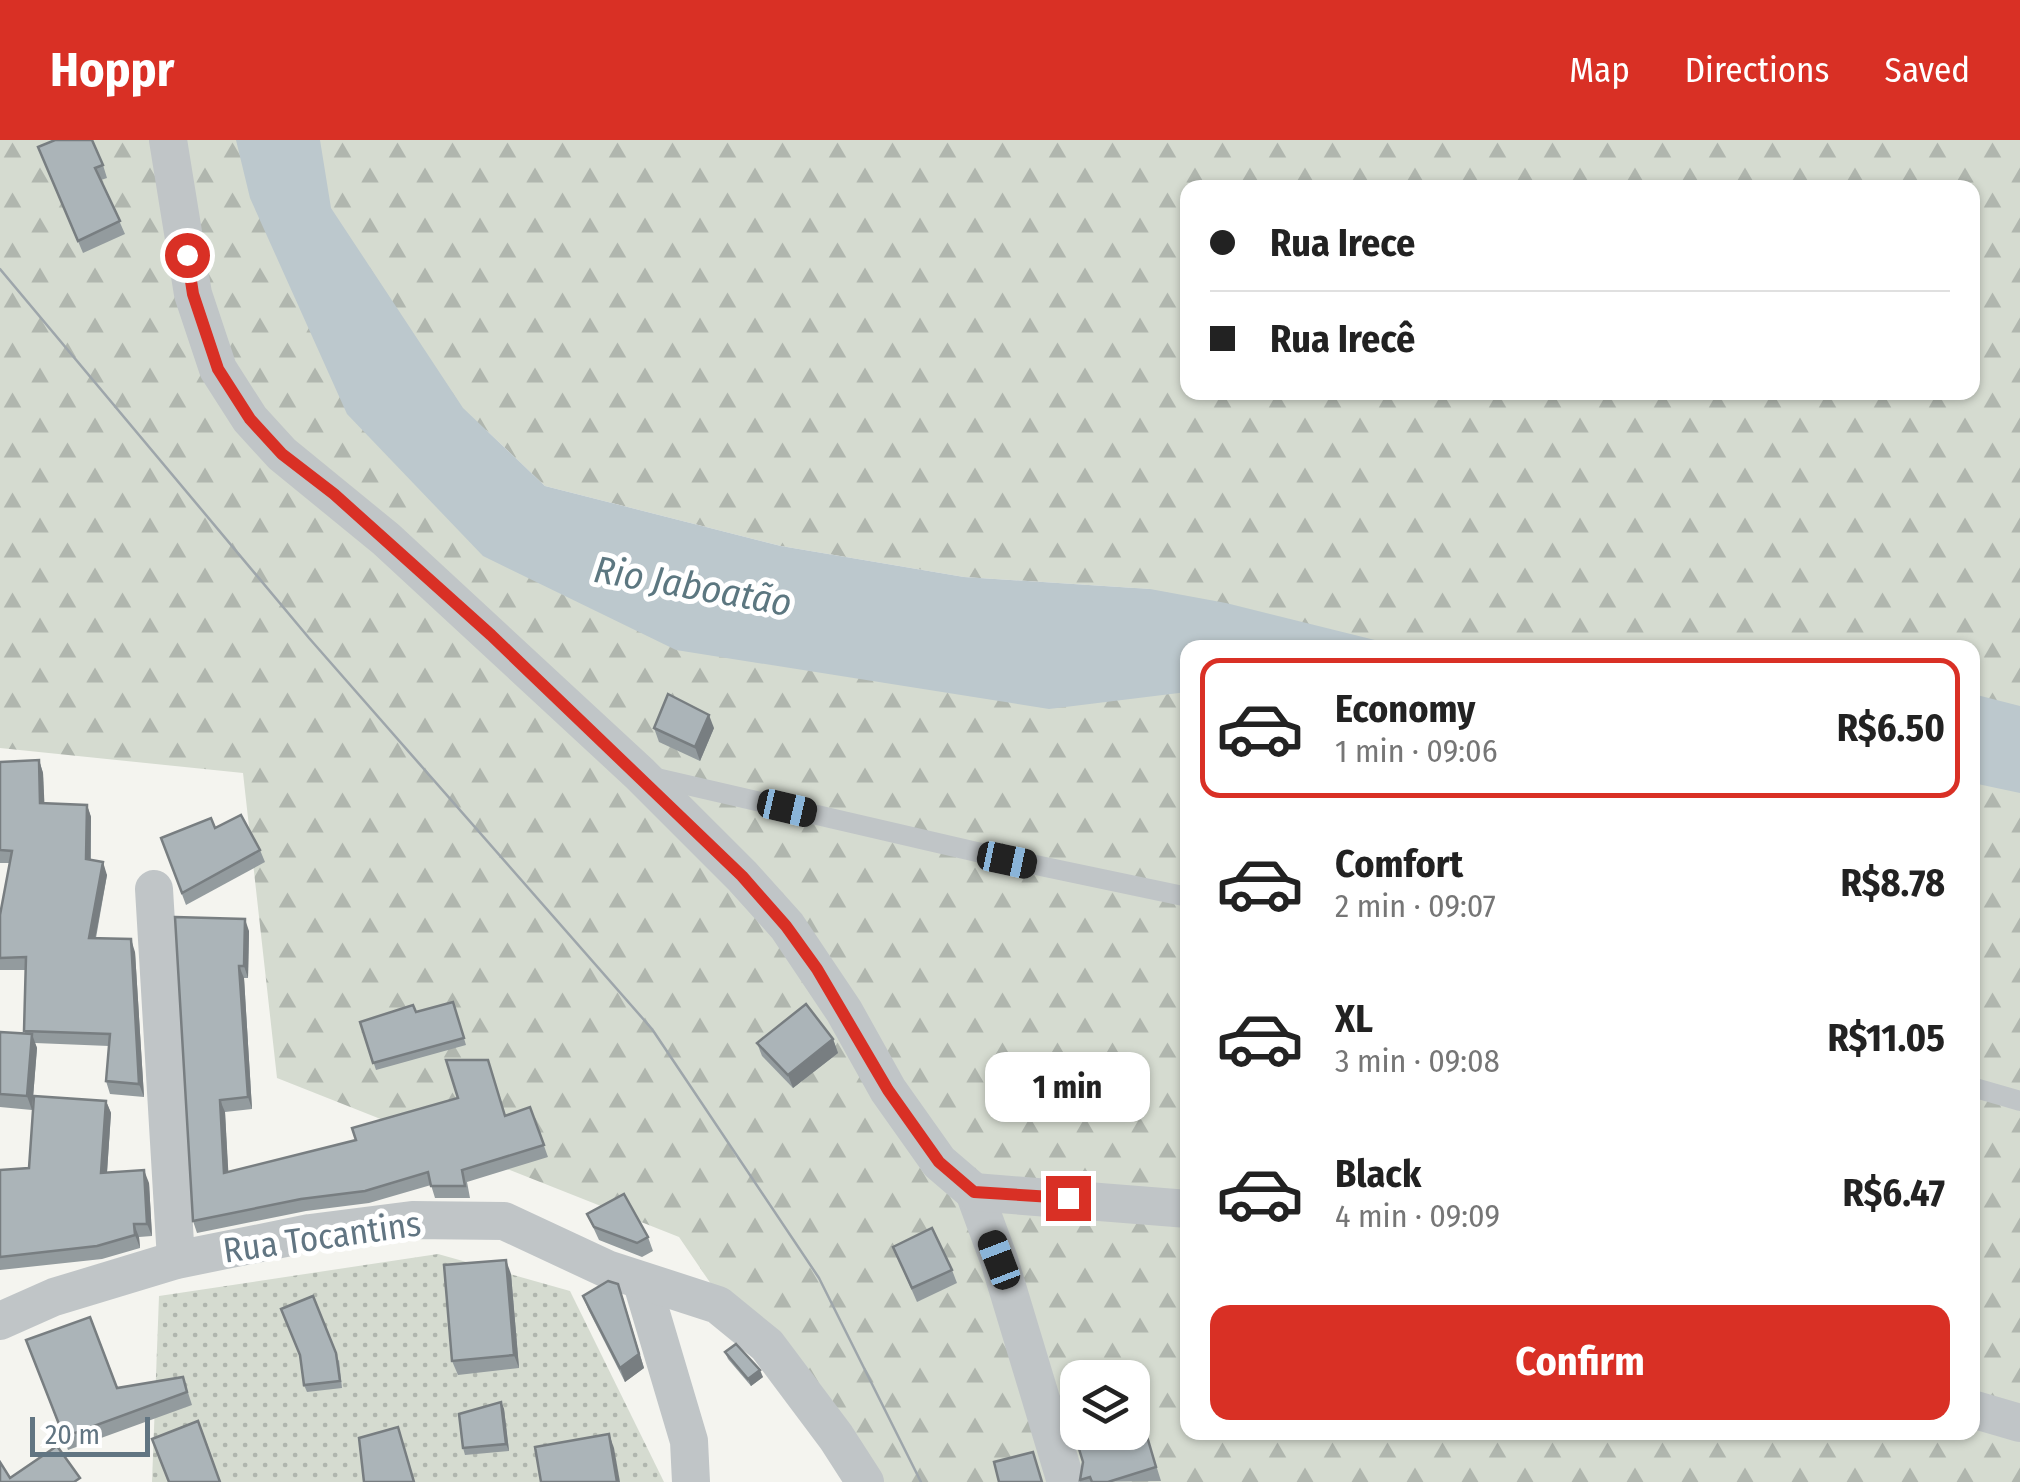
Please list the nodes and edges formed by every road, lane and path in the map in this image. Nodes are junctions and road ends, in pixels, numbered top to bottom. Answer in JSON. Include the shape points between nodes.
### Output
{"nodes":[{"id":1,"x":168,"y":140,"type":"edge"},
{"id":2,"x":640,"y":774,"type":"junction"},
{"id":3,"x":154,"y":888,"type":"dead end"},
{"id":4,"x":1180,"y":895,"type":"edge"},
{"id":5,"x":1980,"y":1089,"type":"edge"},
{"id":6,"x":2020,"y":1101,"type":"edge"},
{"id":7,"x":974,"y":1192,"type":"junction"},
{"id":8,"x":1180,"y":1208,"type":"edge"},
{"id":9,"x":176,"y":1260,"type":"junction"},
{"id":10,"x":642,"y":1283,"type":"junction"},
{"id":11,"x":0,"y":1320,"type":"edge"},
{"id":12,"x":1980,"y":1411,"type":"edge"},
{"id":13,"x":2020,"y":1423,"type":"edge"},
{"id":14,"x":692,"y":1482,"type":"edge"},
{"id":15,"x":864,"y":1482,"type":"edge"},
{"id":16,"x":1066,"y":1482,"type":"edge"}],
"edges":[{"from":1,"to":2,"type":"street","via":[[193,294],[218,369],[250,419]]},
{"from":2,"to":4,"type":"lane"},
{"from":2,"to":7,"type":"street","via":[[786,926],[888,1090],[939,1162]]},
{"from":3,"to":9,"type":"street"},
{"from":5,"to":6,"type":"lane"},
{"from":7,"to":8,"type":"street"},
{"from":7,"to":16,"type":"street"},
{"from":9,"to":10,"type":"street","name":"Rua Tocantins","via":[[378,1224],[504,1221]]},
{"from":9,"to":11,"type":"street","name":"Rua Tocantins"},
{"from":10,"to":14,"type":"street","via":[[689,1441]]},
{"from":10,"to":15,"type":"street","name":"Rua Tocantins","via":[[718,1305],[767,1345]]},
{"from":12,"to":13,"type":"street"}]}
